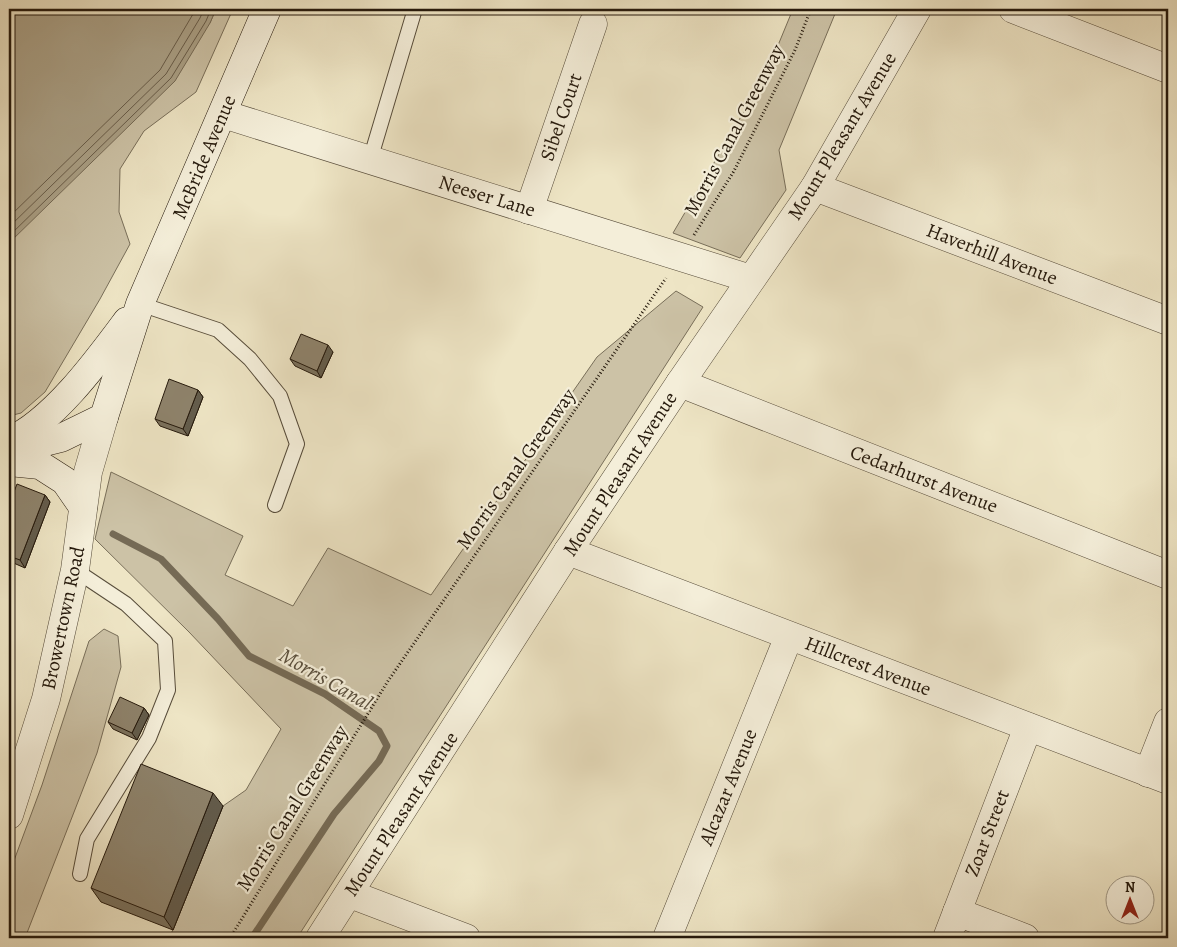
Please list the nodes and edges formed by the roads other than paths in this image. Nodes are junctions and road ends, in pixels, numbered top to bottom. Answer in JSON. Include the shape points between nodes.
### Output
{"nodes":[{"id":1,"x":267,"y":9,"type":"edge"},
{"id":2,"x":415,"y":9,"type":"edge"},
{"id":3,"x":917,"y":9,"type":"edge"},
{"id":4,"x":1013,"y":9,"type":"edge"},
{"id":5,"x":593,"y":24,"type":"dead end"},
{"id":6,"x":1168,"y":69,"type":"edge"},
{"id":7,"x":223,"y":114,"type":"junction"},
{"id":8,"x":370,"y":160,"type":"junction"},
{"id":9,"x":815,"y":187,"type":"junction"},
{"id":10,"x":529,"y":210,"type":"junction"},
{"id":11,"x":751,"y":279,"type":"junction"},
{"id":12,"x":140,"y":304,"type":"junction"},
{"id":13,"x":1168,"y":321,"type":"edge"},
{"id":14,"x":680,"y":383,"type":"junction"},
{"id":15,"x":104,"y":417,"type":"junction"},
{"id":16,"x":9,"y":441,"type":"edge"},
{"id":17,"x":9,"y":451,"type":"edge"},
{"id":18,"x":9,"y":462,"type":"edge"},
{"id":19,"x":275,"y":505,"type":"dead end"},
{"id":20,"x":83,"y":507,"type":"junction"},
{"id":21,"x":568,"y":551,"type":"junction"},
{"id":22,"x":74,"y":570,"type":"junction"},
{"id":23,"x":1168,"y":574,"type":"edge"},
{"id":24,"x":789,"y":636,"type":"junction"},
{"id":25,"x":1168,"y":722,"type":"edge"},
{"id":26,"x":1028,"y":727,"type":"junction"},
{"id":27,"x":1158,"y":777,"type":"edge"},
{"id":28,"x":10,"y":803,"type":"edge"},
{"id":29,"x":80,"y":874,"type":"dead end"},
{"id":30,"x":350,"y":894,"type":"junction"},
{"id":31,"x":957,"y":912,"type":"junction"},
{"id":32,"x":320,"y":938,"type":"edge"},
{"id":33,"x":466,"y":938,"type":"edge"},
{"id":34,"x":668,"y":938,"type":"edge"},
{"id":35,"x":947,"y":938,"type":"edge"},
{"id":36,"x":1025,"y":938,"type":"edge"}],
"edges":[{"from":1,"to":7,"type":"street","name":"McBride Avenue"},
{"from":2,"to":8,"type":"lane"},
{"from":3,"to":9,"type":"street","name":"Mount Pleasant Avenue"},
{"from":4,"to":6,"type":"street"},
{"from":5,"to":10,"type":"street","name":"Sibel Court"},
{"from":7,"to":8,"type":"street","name":"Neeser Lane"},
{"from":7,"to":12,"type":"street","name":"McBride Avenue"},
{"from":8,"to":10,"type":"street","name":"Neeser Lane"},
{"from":9,"to":11,"type":"street","name":"Mount Pleasant Avenue"},
{"from":9,"to":13,"type":"street","name":"Haverhill Avenue"},
{"from":10,"to":11,"type":"street","name":"Neeser Lane"},
{"from":11,"to":14,"type":"street","name":"Mount Pleasant Avenue"},
{"from":12,"to":15,"type":"street","name":"McBride Avenue"},
{"from":12,"to":16,"type":"street","name":"McBride Avenue","via":[[88,372],[46,416],[24,435]]},
{"from":12,"to":19,"type":"lane","via":[[218,330],[250,359],[280,396],[297,444]]},
{"from":14,"to":21,"type":"street","name":"Mount Pleasant Avenue"},
{"from":14,"to":23,"type":"street","name":"Cedarhurst Avenue"},
{"from":15,"to":17,"type":"street","via":[[61,438]]},
{"from":15,"to":20,"type":"street","name":"Browertown Road","via":[[88,472]]},
{"from":18,"to":20,"type":"street","via":[[40,465],[65,481]]},
{"from":20,"to":22,"type":"street","name":"Browertown Road"},
{"from":21,"to":24,"type":"street","name":"Hillcrest Avenue"},
{"from":21,"to":30,"type":"street","name":"Mount Pleasant Avenue"},
{"from":22,"to":28,"type":"street","name":"Browertown Road","via":[[46,699]]},
{"from":22,"to":29,"type":"lane","via":[[126,604],[165,641],[168,690],[149,738],[87,838]]},
{"from":24,"to":26,"type":"street","name":"Hillcrest Avenue"},
{"from":24,"to":34,"type":"street","name":"Alcazar Avenue"},
{"from":25,"to":27,"type":"street"},
{"from":26,"to":27,"type":"street","name":"Hillcrest Avenue"},
{"from":26,"to":31,"type":"street","name":"Zoar Street"},
{"from":30,"to":32,"type":"street","name":"Mount Pleasant Avenue"},
{"from":30,"to":33,"type":"street"},
{"from":31,"to":35,"type":"street","name":"Zoar Street"},
{"from":31,"to":36,"type":"street"}]}
